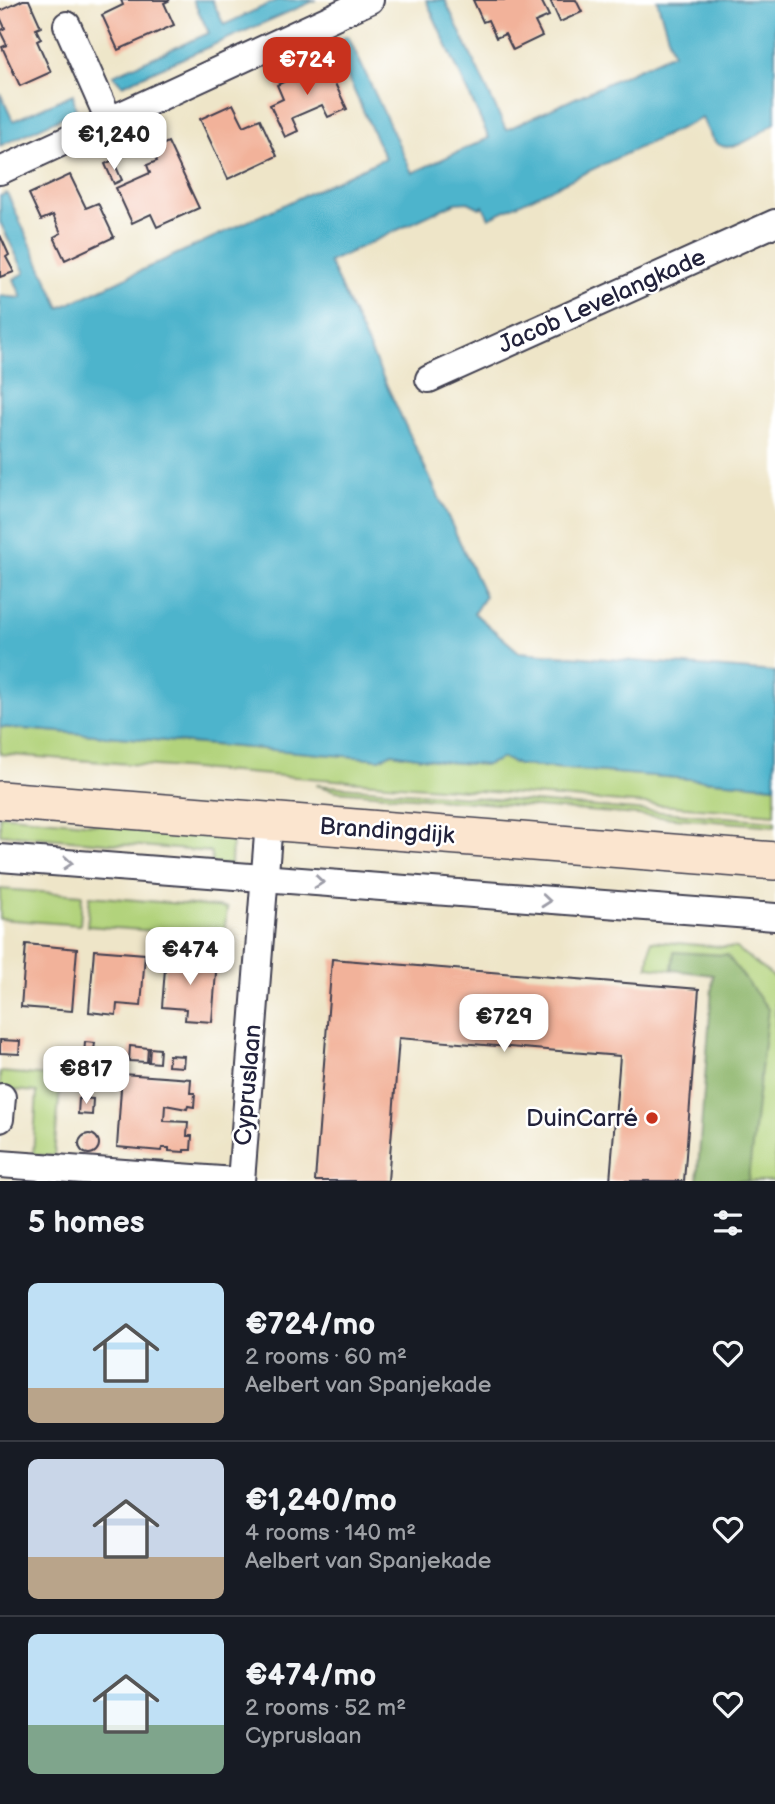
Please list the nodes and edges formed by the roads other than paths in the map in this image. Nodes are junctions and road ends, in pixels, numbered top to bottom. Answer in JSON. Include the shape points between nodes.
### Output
{"nodes":[{"id":1,"x":359,"y":2,"type":"edge"},
{"id":2,"x":67,"y":25,"type":"dead end"},
{"id":3,"x":110,"y":120,"type":"junction"},
{"id":4,"x":0,"y":171,"type":"edge"},
{"id":5,"x":775,"y":223,"type":"edge"},
{"id":6,"x":429,"y":379,"type":"dead end"},
{"id":7,"x":0,"y":800,"type":"edge"},
{"id":8,"x":269,"y":822,"type":"junction"},
{"id":9,"x":0,"y":858,"type":"edge"},
{"id":10,"x":775,"y":861,"type":"edge"},
{"id":11,"x":265,"y":878,"type":"junction"},
{"id":12,"x":775,"y":917,"type":"edge"},
{"id":13,"x":0,"y":1164,"type":"edge"},
{"id":14,"x":235,"y":1181,"type":"edge"},
{"id":15,"x":240,"y":1181,"type":"edge"}],
"edges":[{"from":1,"to":3,"type":"street"},
{"from":2,"to":3,"type":"street"},
{"from":3,"to":4,"type":"street"},
{"from":5,"to":6,"type":"street","name":"Jacob Levelangkade"},
{"from":7,"to":8,"type":"street","name":"Brandingdijk"},
{"from":8,"to":10,"type":"street","name":"Brandingdijk"},
{"from":8,"to":11,"type":"street","name":"Cypruslaan"},
{"from":9,"to":11,"type":"street","one_way":true},
{"from":11,"to":12,"type":"street","one_way":true},
{"from":11,"to":15,"type":"street","name":"Cypruslaan"},
{"from":13,"to":14,"type":"street"}]}
